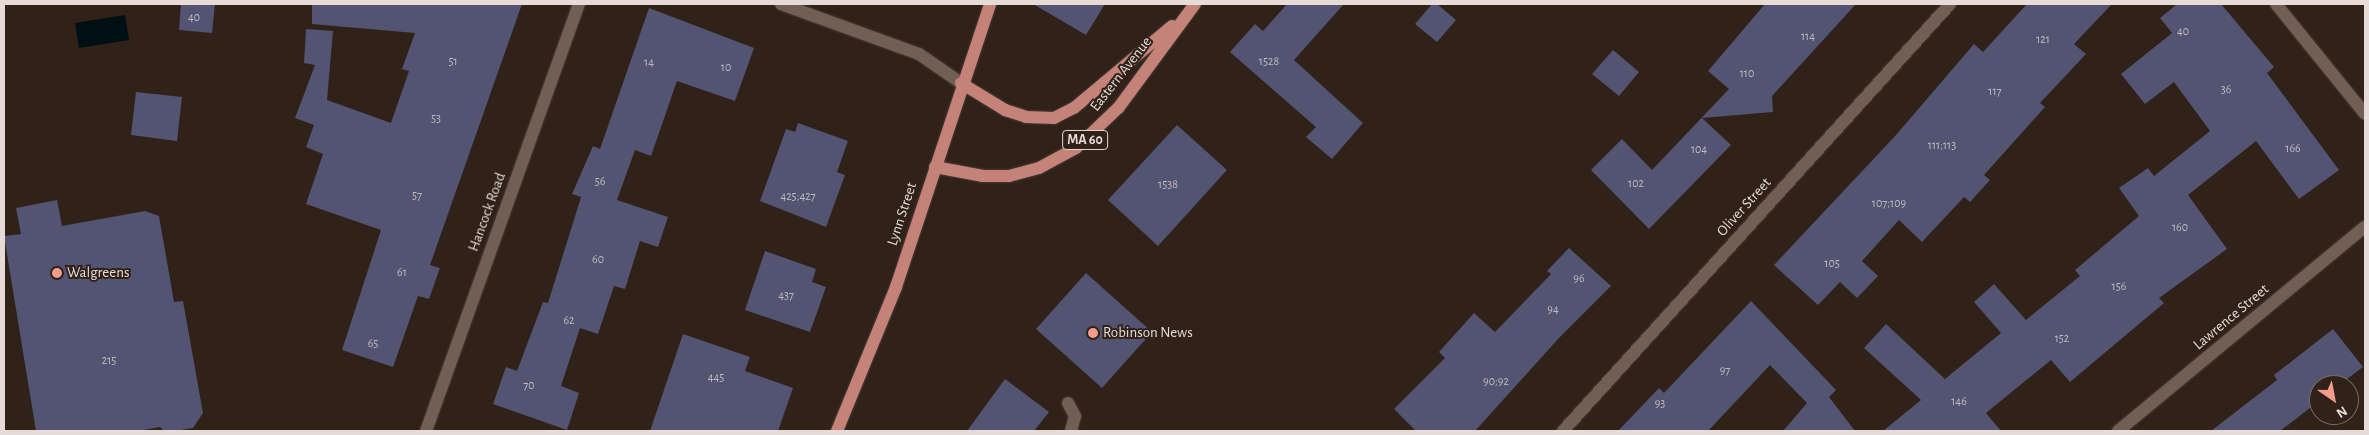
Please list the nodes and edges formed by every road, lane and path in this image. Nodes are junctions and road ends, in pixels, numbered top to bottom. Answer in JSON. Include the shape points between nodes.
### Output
{"nodes":[{"id":1,"x":579,"y":4,"type":"edge"},
{"id":2,"x":781,"y":4,"type":"edge"},
{"id":3,"x":990,"y":4,"type":"edge"},
{"id":4,"x":1195,"y":4,"type":"edge"},
{"id":5,"x":1950,"y":4,"type":"edge"},
{"id":6,"x":2276,"y":4,"type":"edge"},
{"id":7,"x":1185,"y":15,"type":"junction"},
{"id":8,"x":961,"y":83,"type":"junction"},
{"id":9,"x":2365,"y":114,"type":"edge"},
{"id":10,"x":934,"y":167,"type":"junction"},
{"id":11,"x":2365,"y":227,"type":"edge"},
{"id":12,"x":1068,"y":403,"type":"dead end"},
{"id":13,"x":426,"y":431,"type":"edge"},
{"id":14,"x":837,"y":431,"type":"edge"},
{"id":15,"x":1071,"y":431,"type":"edge"},
{"id":16,"x":1563,"y":431,"type":"edge"},
{"id":17,"x":2118,"y":431,"type":"edge"}],
"edges":[{"from":1,"to":13,"type":"street","name":"Hancock Road"},
{"from":2,"to":8,"type":"street","via":[[919,54]]},
{"from":3,"to":8,"type":"main road","name":"Lynn Street"},
{"from":4,"to":7,"type":"main road","name":"Eastern Avenue","number":"MA 60"},
{"from":5,"to":16,"type":"street","name":"Oliver Street"},
{"from":6,"to":9,"type":"street"},
{"from":7,"to":8,"type":"main road","name":"Eastern Avenue","number":"MA 60","via":[[1074,108],[1054,118],[1042,120],[1018,115]]},
{"from":7,"to":10,"type":"main road","name":"Eastern Avenue","number":"MA 60","via":[[1119,107],[1070,152],[1029,172],[1009,176],[983,176]]},
{"from":8,"to":10,"type":"main road","name":"Lynn Street"},
{"from":10,"to":14,"type":"main road","name":"Lynn Street","via":[[896,286]]},
{"from":11,"to":17,"type":"street","name":"Lawrence Street"},
{"from":12,"to":15,"type":"street","via":[[1075,416]]}]}
